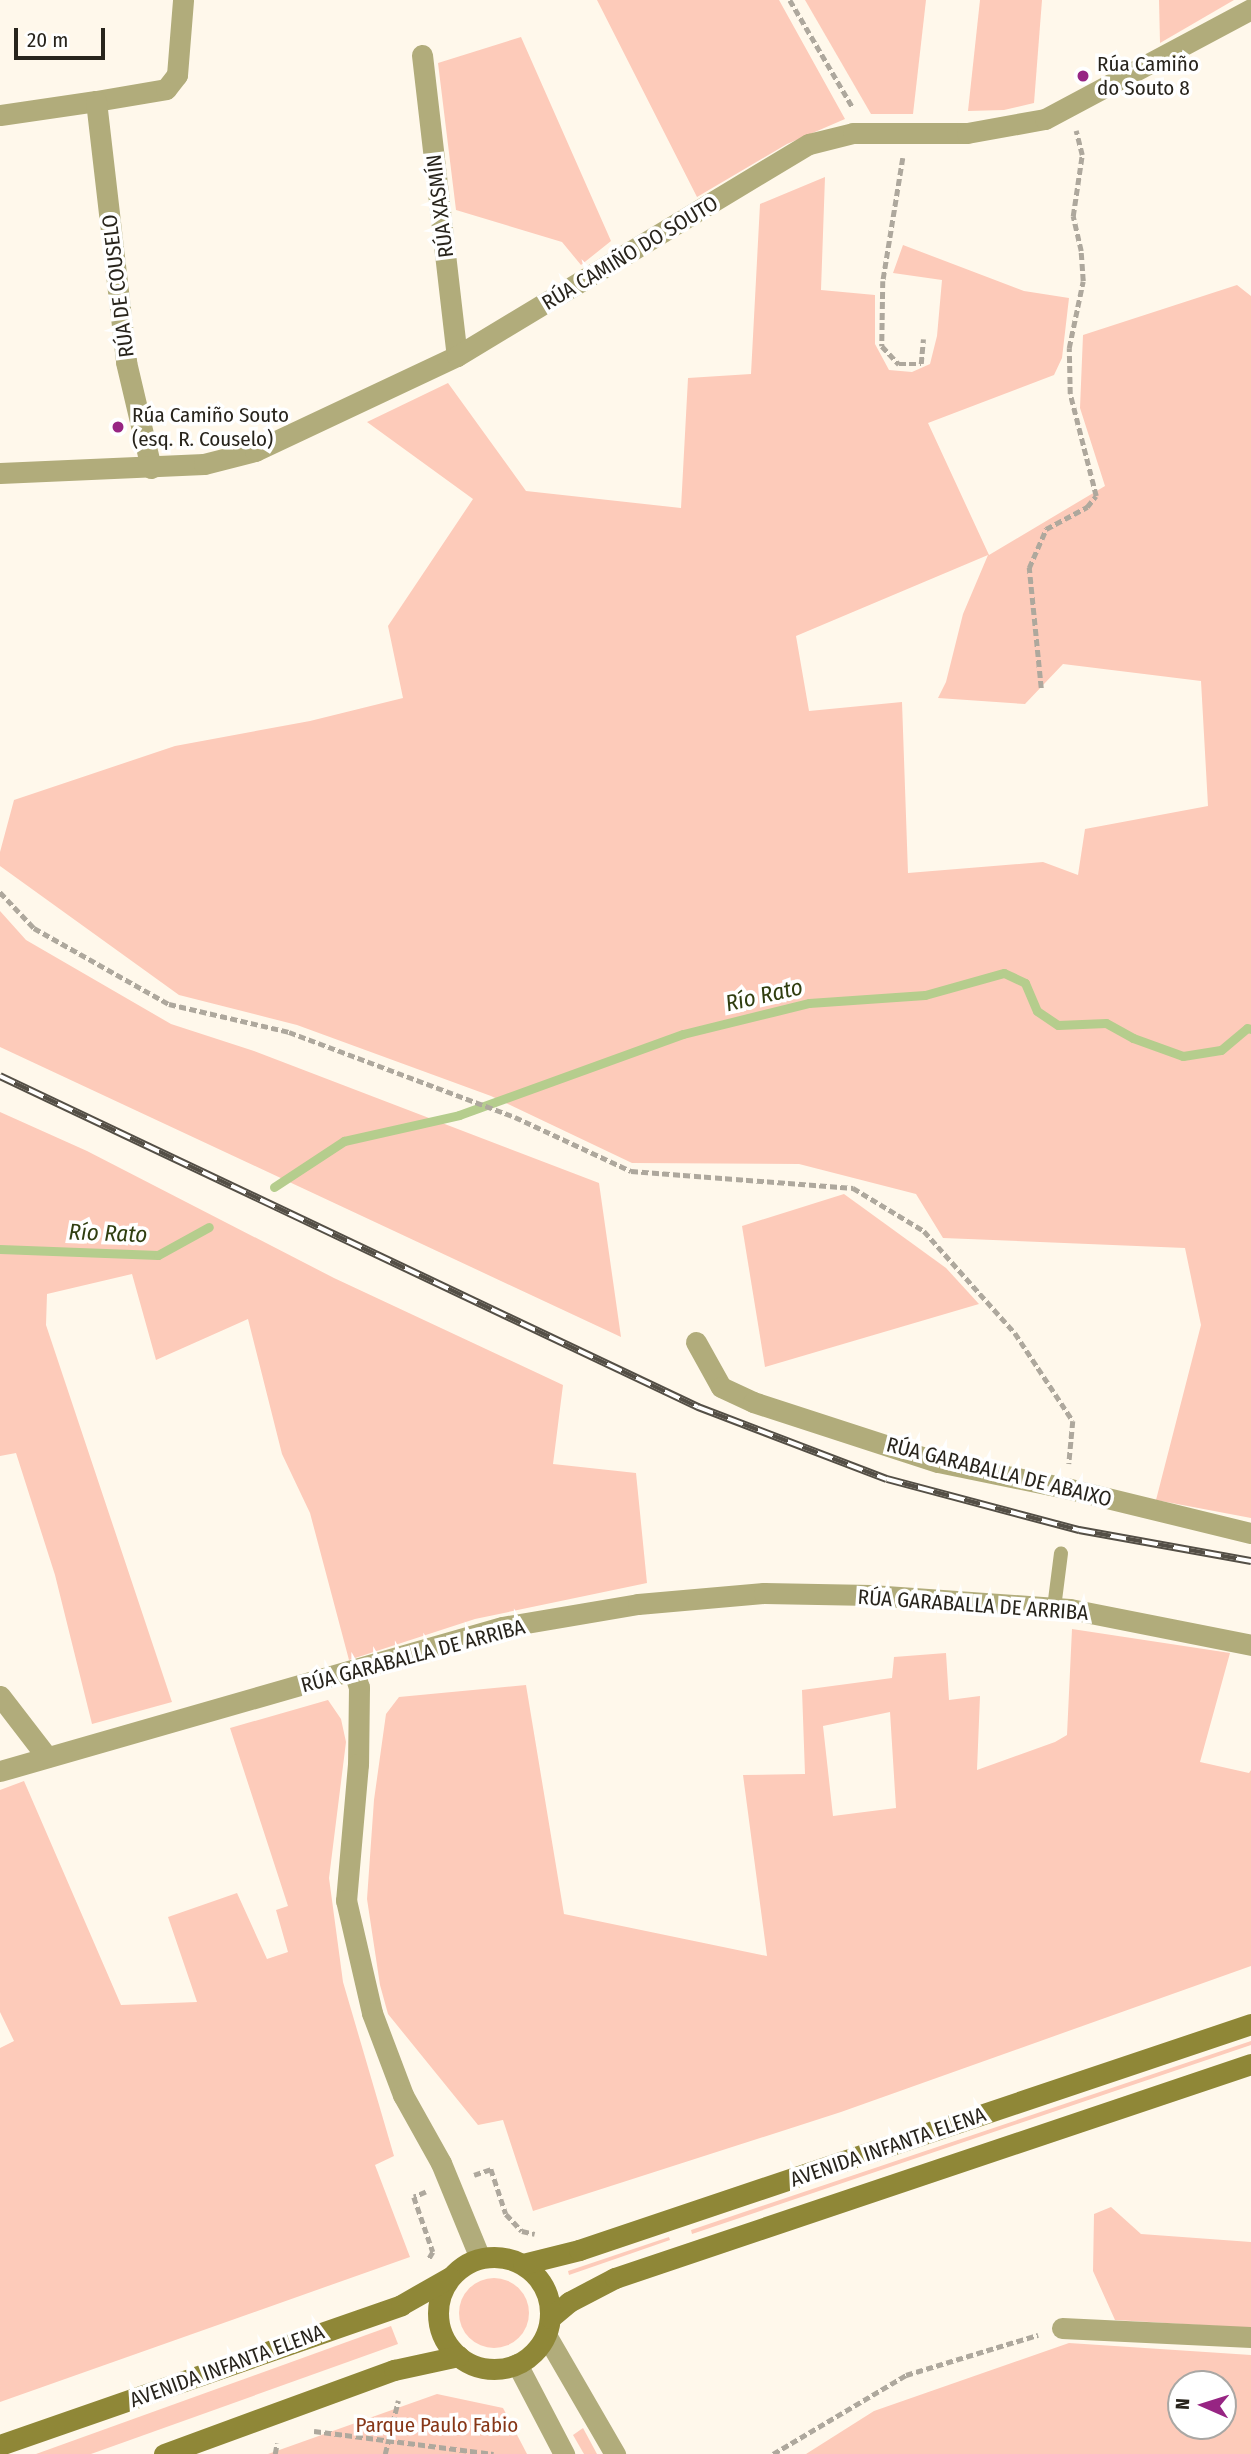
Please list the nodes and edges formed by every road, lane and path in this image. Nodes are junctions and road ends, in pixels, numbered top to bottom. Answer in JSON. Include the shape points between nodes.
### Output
{"nodes":[{"id":1,"x":183,"y":0,"type":"edge"},
{"id":2,"x":790,"y":0,"type":"edge"},
{"id":3,"x":1251,"y":9,"type":"edge"},
{"id":4,"x":422,"y":55,"type":"dead end"},
{"id":5,"x":96,"y":102,"type":"junction"},
{"id":6,"x":1071,"y":106,"type":"junction"},
{"id":7,"x":0,"y":115,"type":"edge"},
{"id":8,"x":873,"y":133,"type":"junction"},
{"id":9,"x":909,"y":133,"type":"junction"},
{"id":10,"x":923,"y":339,"type":"dead end"},
{"id":11,"x":457,"y":356,"type":"junction"},
{"id":12,"x":151,"y":468,"type":"junction"},
{"id":13,"x":0,"y":473,"type":"edge"},
{"id":14,"x":1041,"y":688,"type":"dead end"},
{"id":15,"x":0,"y":892,"type":"edge"},
{"id":16,"x":696,"y":1342,"type":"dead end"},
{"id":17,"x":1066,"y":1488,"type":"junction"},
{"id":18,"x":1251,"y":1533,"type":"edge"},
{"id":19,"x":1061,"y":1553,"type":"dead end"},
{"id":20,"x":1055,"y":1608,"type":"junction"},
{"id":21,"x":1251,"y":1645,"type":"edge"},
{"id":22,"x":354,"y":1672,"type":"junction"},
{"id":23,"x":0,"y":1696,"type":"edge"},
{"id":24,"x":47,"y":1757,"type":"junction"},
{"id":25,"x":0,"y":1771,"type":"edge"},
{"id":26,"x":1251,"y":2024,"type":"edge"},
{"id":27,"x":1251,"y":2064,"type":"edge"},
{"id":28,"x":449,"y":2184,"type":"junction"},
{"id":29,"x":542,"y":2235,"type":"dead end"},
{"id":30,"x":480,"y":2258,"type":"junction"},
{"id":31,"x":427,"y":2263,"type":"dead end"},
{"id":32,"x":523,"y":2264,"type":"junction"},
{"id":33,"x":450,"y":2277,"type":"junction"},
{"id":34,"x":548,"y":2326,"type":"junction"},
{"id":35,"x":1062,"y":2328,"type":"joint"},
{"id":36,"x":1251,"y":2337,"type":"edge"},
{"id":37,"x":458,"y":2356,"type":"junction"},
{"id":38,"x":517,"y":2364,"type":"junction"},
{"id":39,"x":398,"y":2401,"type":"dead end"},
{"id":40,"x":314,"y":2431,"type":"dead end"},
{"id":41,"x":388,"y":2440,"type":"junction"},
{"id":42,"x":277,"y":2443,"type":"dead end"},
{"id":43,"x":0,"y":2445,"type":"edge"},
{"id":44,"x":164,"y":2454,"type":"edge"},
{"id":45,"x":275,"y":2454,"type":"edge"},
{"id":46,"x":386,"y":2454,"type":"edge"},
{"id":47,"x":494,"y":2454,"type":"edge"},
{"id":48,"x":564,"y":2454,"type":"edge"},
{"id":49,"x":615,"y":2454,"type":"edge"},
{"id":50,"x":773,"y":2454,"type":"edge"}],
"edges":[{"from":1,"to":5,"type":"street","via":[[177,75],[166,89]]},
{"from":2,"to":8,"type":"path","via":[[846,99]]},
{"from":3,"to":6,"type":"street","name":"RÚA CAMIÑO DO SOUTO"},
{"from":4,"to":11,"type":"street","name":"RÚA XASMÍN"},
{"from":5,"to":7,"type":"street"},
{"from":5,"to":12,"type":"street","name":"RÚA DE COUSELO","via":[[126,362]]},
{"from":6,"to":9,"type":"street","name":"RÚA CAMIÑO DO SOUTO","via":[[1045,120],[967,133]]},
{"from":6,"to":14,"type":"path","via":[[1082,155],[1073,216],[1083,281],[1069,348],[1070,394],[1096,496],[1087,507],[1046,529],[1028,568]]},
{"from":8,"to":9,"type":"street","name":"RÚA CAMIÑO DO SOUTO"},
{"from":8,"to":11,"type":"street","name":"RÚA CAMIÑO DO SOUTO","via":[[810,144]]},
{"from":9,"to":10,"type":"path","via":[[883,281],[882,346],[900,365],[921,364]]},
{"from":11,"to":12,"type":"street","name":"RÚA CAMIÑO DO SOUTO","via":[[255,451],[204,464]]},
{"from":12,"to":13,"type":"street","name":"RÚA CAMIÑO DO SOUTO"},
{"from":15,"to":17,"type":"path","via":[[34,928],[169,1004],[289,1031],[515,1117],[631,1171],[853,1188],[924,1231],[1015,1333],[1073,1421]]},
{"from":16,"to":17,"type":"street","name":"RÚA GARABALLA DE ABAIXO","via":[[721,1387],[753,1402],[938,1462]]},
{"from":17,"to":18,"type":"street","name":"RÚA GARABALLA DE ABAIXO"},
{"from":19,"to":20,"type":"lane"},
{"from":20,"to":21,"type":"street","name":"RÚA GARABALLA DE ARRIBA"},
{"from":20,"to":22,"type":"street","name":"RÚA GARABALLA DE ARRIBA","via":[[871,1595],[764,1593],[651,1603],[502,1628]]},
{"from":22,"to":24,"type":"street","name":"RÚA GARABALLA DE ARRIBA"},
{"from":22,"to":28,"type":"street","via":[[359,1688],[358,1765],[346,1900],[372,2013],[403,2095]]},
{"from":23,"to":24,"type":"street"},
{"from":24,"to":25,"type":"street","name":"RÚA GARABALLA DE ARRIBA"},
{"from":26,"to":32,"type":"street","name":"AVENIDA INFANTA ELENA","via":[[579,2250]]},
{"from":27,"to":34,"type":"street","name":"AVENIDA INFANTA ELENA","via":[[615,2278],[569,2302]]},
{"from":28,"to":29,"type":"path","via":[[491,2169],[506,2214],[522,2231]]},
{"from":28,"to":30,"type":"street"},
{"from":28,"to":31,"type":"path","via":[[414,2197],[433,2252]]},
{"from":30,"to":32,"type":"street","via":[[502,2257]]},
{"from":30,"to":33,"type":"street"},
{"from":32,"to":34,"type":"street","via":[[544,2287]]},
{"from":33,"to":37,"type":"street","via":[[441,2292],[438,2318],[446,2343]]},
{"from":33,"to":43,"type":"street","name":"AVENIDA INFANTA ELENA","via":[[401,2305]]},
{"from":34,"to":38,"type":"street","via":[[537,2350]]},
{"from":34,"to":49,"type":"street"},
{"from":35,"to":36,"type":"street"},
{"from":35,"to":50,"type":"path","via":[[906,2375]]},
{"from":37,"to":38,"type":"street","via":[[486,2369]]},
{"from":37,"to":44,"type":"street","via":[[394,2370]]},
{"from":38,"to":48,"type":"street"},
{"from":39,"to":41,"type":"path"},
{"from":40,"to":41,"type":"path"},
{"from":41,"to":46,"type":"path"},
{"from":41,"to":47,"type":"path"},
{"from":42,"to":45,"type":"path"}]}
